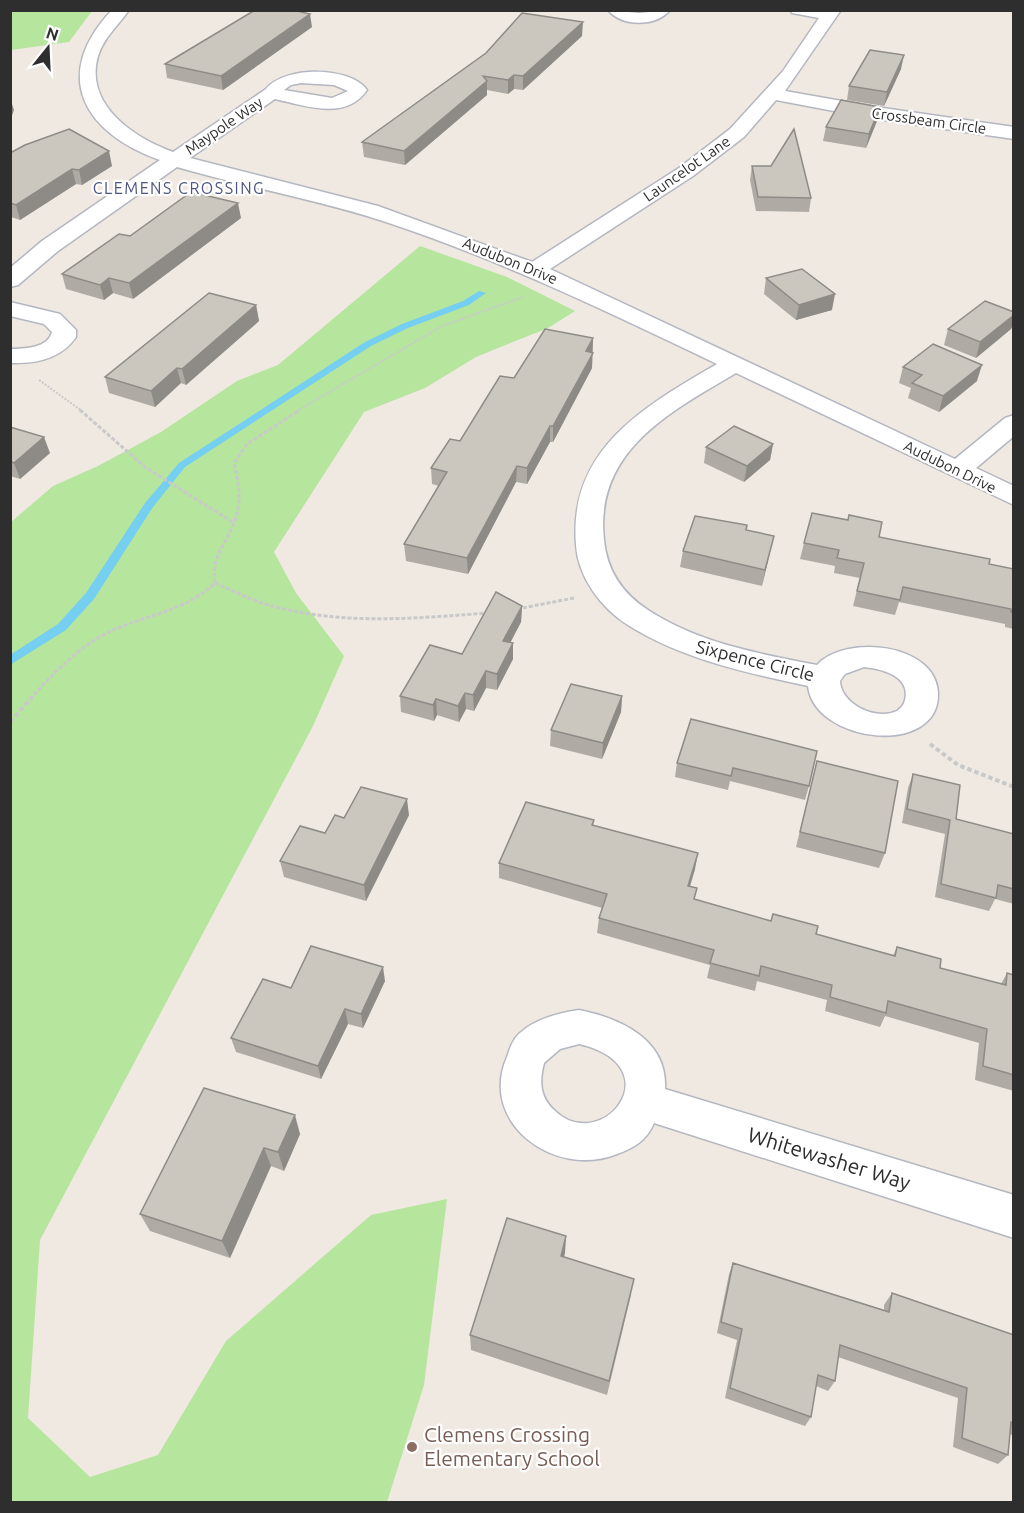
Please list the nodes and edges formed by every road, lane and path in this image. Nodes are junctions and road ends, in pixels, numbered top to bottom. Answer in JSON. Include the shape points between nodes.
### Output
{"nodes":[{"id":1,"x":121,"y":10,"type":"edge"},
{"id":2,"x":616,"y":10,"type":"edge"},
{"id":3,"x":662,"y":10,"type":"edge"},
{"id":4,"x":798,"y":10,"type":"edge"},
{"id":5,"x":830,"y":13,"type":"edge"},
{"id":6,"x":272,"y":93,"type":"dead end"},
{"id":7,"x":773,"y":94,"type":"junction"},
{"id":8,"x":1014,"y":133,"type":"edge"},
{"id":9,"x":176,"y":159,"type":"junction"},
{"id":10,"x":536,"y":269,"type":"junction"},
{"id":11,"x":10,"y":280,"type":"edge"},
{"id":12,"x":10,"y":309,"type":"edge"},
{"id":13,"x":18,"y":356,"type":"edge"},
{"id":14,"x":735,"y":364,"type":"junction"},
{"id":15,"x":1014,"y":423,"type":"edge"},
{"id":16,"x":958,"y":470,"type":"junction"},
{"id":17,"x":1014,"y":497,"type":"edge"},
{"id":18,"x":234,"y":523,"type":"junction"},
{"id":19,"x":215,"y":583,"type":"junction"},
{"id":20,"x":606,"y":587,"type":"junction"},
{"id":21,"x":511,"y":610,"type":"edge"},
{"id":22,"x":499,"y":611,"type":"edge"},
{"id":23,"x":824,"y":678,"type":"junction"},
{"id":24,"x":907,"y":719,"type":"junction"},
{"id":25,"x":10,"y":722,"type":"edge"},
{"id":26,"x":1014,"y":787,"type":"edge"},
{"id":27,"x":644,"y":1101,"type":"dead end"},
{"id":28,"x":1014,"y":1217,"type":"edge"}],
"edges":[{"from":1,"to":9,"type":"street","name":"Audubon Drive","via":[[102,30],[88,58],[86,84],[90,95],[121,133],[141,146]]},
{"from":2,"to":3,"type":"street","via":[[645,18]]},
{"from":4,"to":5,"type":"street"},
{"from":5,"to":7,"type":"street","name":"Launcelot Lane"},
{"from":6,"to":9,"type":"street","name":"Maypole Way"},
{"from":7,"to":8,"type":"street","name":"Crossbeam Circle"},
{"from":7,"to":10,"type":"street","name":"Launcelot Lane","via":[[717,151]]},
{"from":9,"to":10,"type":"street","name":"Audubon Drive","via":[[363,208]]},
{"from":9,"to":11,"type":"street","name":"Maypole Way","via":[[50,246]]},
{"from":10,"to":14,"type":"street","name":"Audubon Drive"},
{"from":10,"to":18,"type":"path","via":[[538,290],[512,303],[442,326],[247,444],[234,463],[239,502]]},
{"from":12,"to":13,"type":"street","via":[[52,319],[64,330],[64,337],[50,350]]},
{"from":13,"to":18,"type":"path","via":[[24,369],[77,407],[145,467]]},
{"from":14,"to":16,"type":"street","name":"Audubon Drive"},
{"from":14,"to":20,"type":"street","name":"Sixpence Circle","via":[[654,414],[617,448],[590,505],[587,533],[593,564]]},
{"from":15,"to":16,"type":"street"},
{"from":16,"to":17,"type":"street","name":"Audubon Drive"},
{"from":18,"to":19,"type":"path","via":[[213,558]]},
{"from":19,"to":22,"type":"path","via":[[278,608],[314,615],[417,617]]},
{"from":19,"to":25,"type":"path","via":[[208,592],[189,602],[134,620],[97,639],[40,689]]},
{"from":20,"to":21,"type":"path","via":[[559,603]]},
{"from":20,"to":23,"type":"street","name":"Sixpence Circle","via":[[635,614],[695,648]]},
{"from":23,"to":24,"type":"street","name":"Sixpence Circle","via":[[825,694],[834,707],[851,718],[873,725]]},
{"from":23,"to":24,"type":"street","name":"Sixpence Circle","via":[[838,661],[852,656],[885,658],[907,670],[922,692],[917,711]]},
{"from":24,"to":26,"type":"path","via":[[938,753]]},
{"from":27,"to":28,"type":"street","name":"Whitewasher Way"}]}
